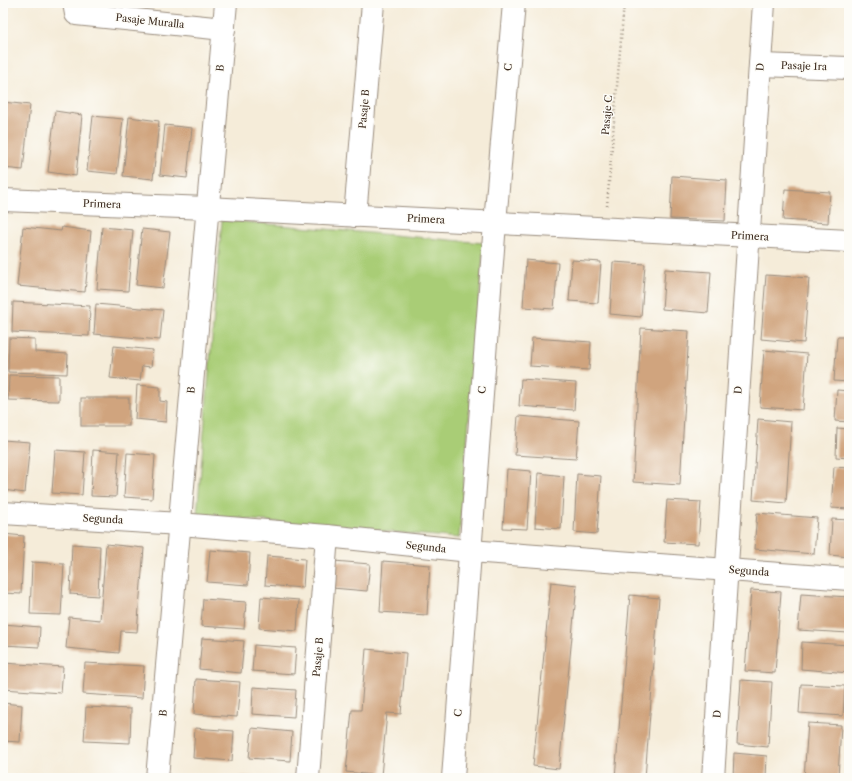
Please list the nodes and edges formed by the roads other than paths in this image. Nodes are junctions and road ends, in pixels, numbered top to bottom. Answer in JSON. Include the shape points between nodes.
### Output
{"nodes":[{"id":1,"x":226,"y":3,"type":"edge"},
{"id":2,"x":373,"y":3,"type":"edge"},
{"id":3,"x":514,"y":3,"type":"edge"},
{"id":4,"x":764,"y":3,"type":"edge"},
{"id":5,"x":75,"y":8,"type":"edge"},
{"id":6,"x":224,"y":29,"type":"junction"},
{"id":7,"x":760,"y":65,"type":"junction"},
{"id":8,"x":849,"y":68,"type":"edge"},
{"id":9,"x":3,"y":200,"type":"edge"},
{"id":10,"x":207,"y":208,"type":"junction"},
{"id":11,"x":355,"y":216,"type":"junction"},
{"id":12,"x":495,"y":223,"type":"junction"},
{"id":13,"x":748,"y":236,"type":"junction"},
{"id":14,"x":849,"y":241,"type":"edge"},
{"id":15,"x":3,"y":513,"type":"edge"},
{"id":16,"x":180,"y":524,"type":"junction"},
{"id":17,"x":327,"y":536,"type":"junction"},
{"id":18,"x":470,"y":551,"type":"junction"},
{"id":19,"x":726,"y":570,"type":"junction"},
{"id":20,"x":849,"y":579,"type":"edge"},
{"id":21,"x":157,"y":778,"type":"edge"},
{"id":22,"x":308,"y":778,"type":"edge"},
{"id":23,"x":453,"y":778,"type":"edge"},
{"id":24,"x":713,"y":778,"type":"edge"}],
"edges":[{"from":1,"to":6,"type":"street","name":"B"},
{"from":2,"to":11,"type":"street","name":"Pasaje B"},
{"from":3,"to":12,"type":"street","name":"C"},
{"from":4,"to":7,"type":"street","name":"D"},
{"from":5,"to":6,"type":"street","name":"Pasaje Muralla"},
{"from":6,"to":10,"type":"street","name":"B"},
{"from":7,"to":8,"type":"street","name":"Pasaje 1ra"},
{"from":7,"to":13,"type":"street","name":"D"},
{"from":9,"to":10,"type":"street","name":"Primera"},
{"from":10,"to":11,"type":"street","name":"Primera"},
{"from":10,"to":16,"type":"street","name":"B"},
{"from":11,"to":12,"type":"street","name":"Primera"},
{"from":12,"to":13,"type":"street","name":"Primera"},
{"from":12,"to":18,"type":"street","name":"C"},
{"from":13,"to":14,"type":"street","name":"Primera"},
{"from":13,"to":19,"type":"street","name":"D"},
{"from":15,"to":16,"type":"street","name":"Segunda"},
{"from":16,"to":17,"type":"street","name":"Segunda"},
{"from":16,"to":21,"type":"street","name":"B"},
{"from":17,"to":18,"type":"street","name":"Segunda"},
{"from":17,"to":22,"type":"street","name":"Pasaje B"},
{"from":18,"to":19,"type":"street","name":"Segunda"},
{"from":18,"to":23,"type":"street","name":"C"},
{"from":19,"to":20,"type":"street","name":"Segunda"},
{"from":19,"to":24,"type":"street","name":"D"}]}
